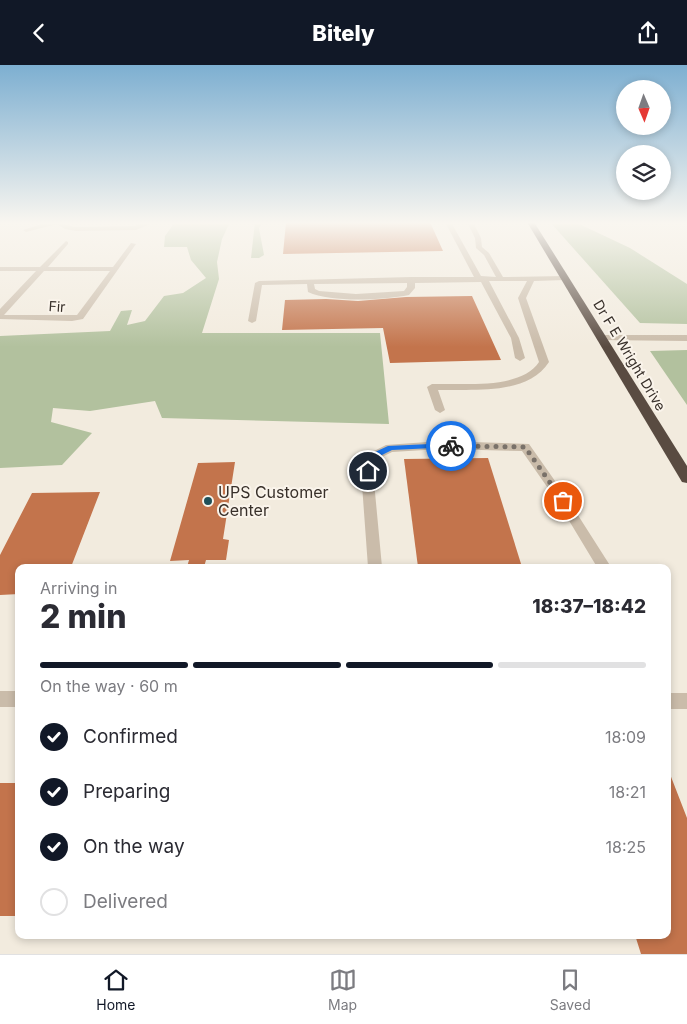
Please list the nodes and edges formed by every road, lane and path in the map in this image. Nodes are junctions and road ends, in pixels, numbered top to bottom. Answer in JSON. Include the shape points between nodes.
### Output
{"nodes":[{"id":1,"x":47,"y":263,"type":"edge"},
{"id":2,"x":119,"y":263,"type":"edge"},
{"id":3,"x":472,"y":263,"type":"edge"},
{"id":4,"x":492,"y":263,"type":"edge"},
{"id":5,"x":556,"y":263,"type":"edge"},
{"id":6,"x":0,"y":269,"type":"edge"},
{"id":7,"x":42,"y":269,"type":"junction"},
{"id":8,"x":115,"y":269,"type":"junction"},
{"id":9,"x":480,"y":278,"type":"junction"},
{"id":10,"x":500,"y":278,"type":"junction"},
{"id":11,"x":532,"y":278,"type":"junction"},
{"id":12,"x":565,"y":278,"type":"junction"},
{"id":13,"x":411,"y":279,"type":"junction"},
{"id":14,"x":310,"y":281,"type":"junction"},
{"id":15,"x":0,"y":316,"type":"edge"},
{"id":16,"x":252,"y":321,"type":"dead end"},
{"id":17,"x":603,"y":338,"type":"junction"},
{"id":18,"x":687,"y":338,"type":"edge"},
{"id":19,"x":520,"y":358,"type":"dead end"},
{"id":20,"x":440,"y":410,"type":"dead end"},
{"id":21,"x":687,"y":478,"type":"edge"},
{"id":22,"x":375,"y":564,"type":"edge"},
{"id":23,"x":602,"y":564,"type":"edge"},
{"id":24,"x":0,"y":699,"type":"edge"},
{"id":25,"x":15,"y":699,"type":"edge"},
{"id":26,"x":671,"y":701,"type":"edge"},
{"id":27,"x":687,"y":701,"type":"edge"}],
"edges":[{"from":1,"to":7,"type":"street"},
{"from":2,"to":8,"type":"street","name":"Fir"},
{"from":3,"to":9,"type":"street"},
{"from":4,"to":10,"type":"street"},
{"from":5,"to":12,"type":"highway","name":"Dr F E Wright Drive"},
{"from":6,"to":7,"type":"street"},
{"from":7,"to":8,"type":"street"},
{"from":7,"to":15,"type":"street"},
{"from":8,"to":15,"type":"street","name":"Fir","via":[[80,317]]},
{"from":9,"to":10,"type":"street"},
{"from":9,"to":13,"type":"street"},
{"from":9,"to":19,"type":"street","via":[[515,338]]},
{"from":10,"to":11,"type":"street"},
{"from":11,"to":12,"type":"street"},
{"from":11,"to":20,"type":"street","via":[[522,298],[544,362],[540,369],[526,379],[432,387]]},
{"from":12,"to":17,"type":"highway","name":"Dr F E Wright Drive"},
{"from":13,"to":14,"type":"street"},
{"from":13,"to":14,"type":"street","via":[[411,288],[406,293],[328,296],[310,290]]},
{"from":14,"to":16,"type":"street","via":[[258,283]]},
{"from":17,"to":18,"type":"street"},
{"from":17,"to":21,"type":"highway","name":"Dr F E Wright Drive"},
{"from":22,"to":23,"type":"street","via":[[368,471],[378,454],[390,448],[441,445],[525,447]]},
{"from":24,"to":25,"type":"street"},
{"from":26,"to":27,"type":"street"}]}
